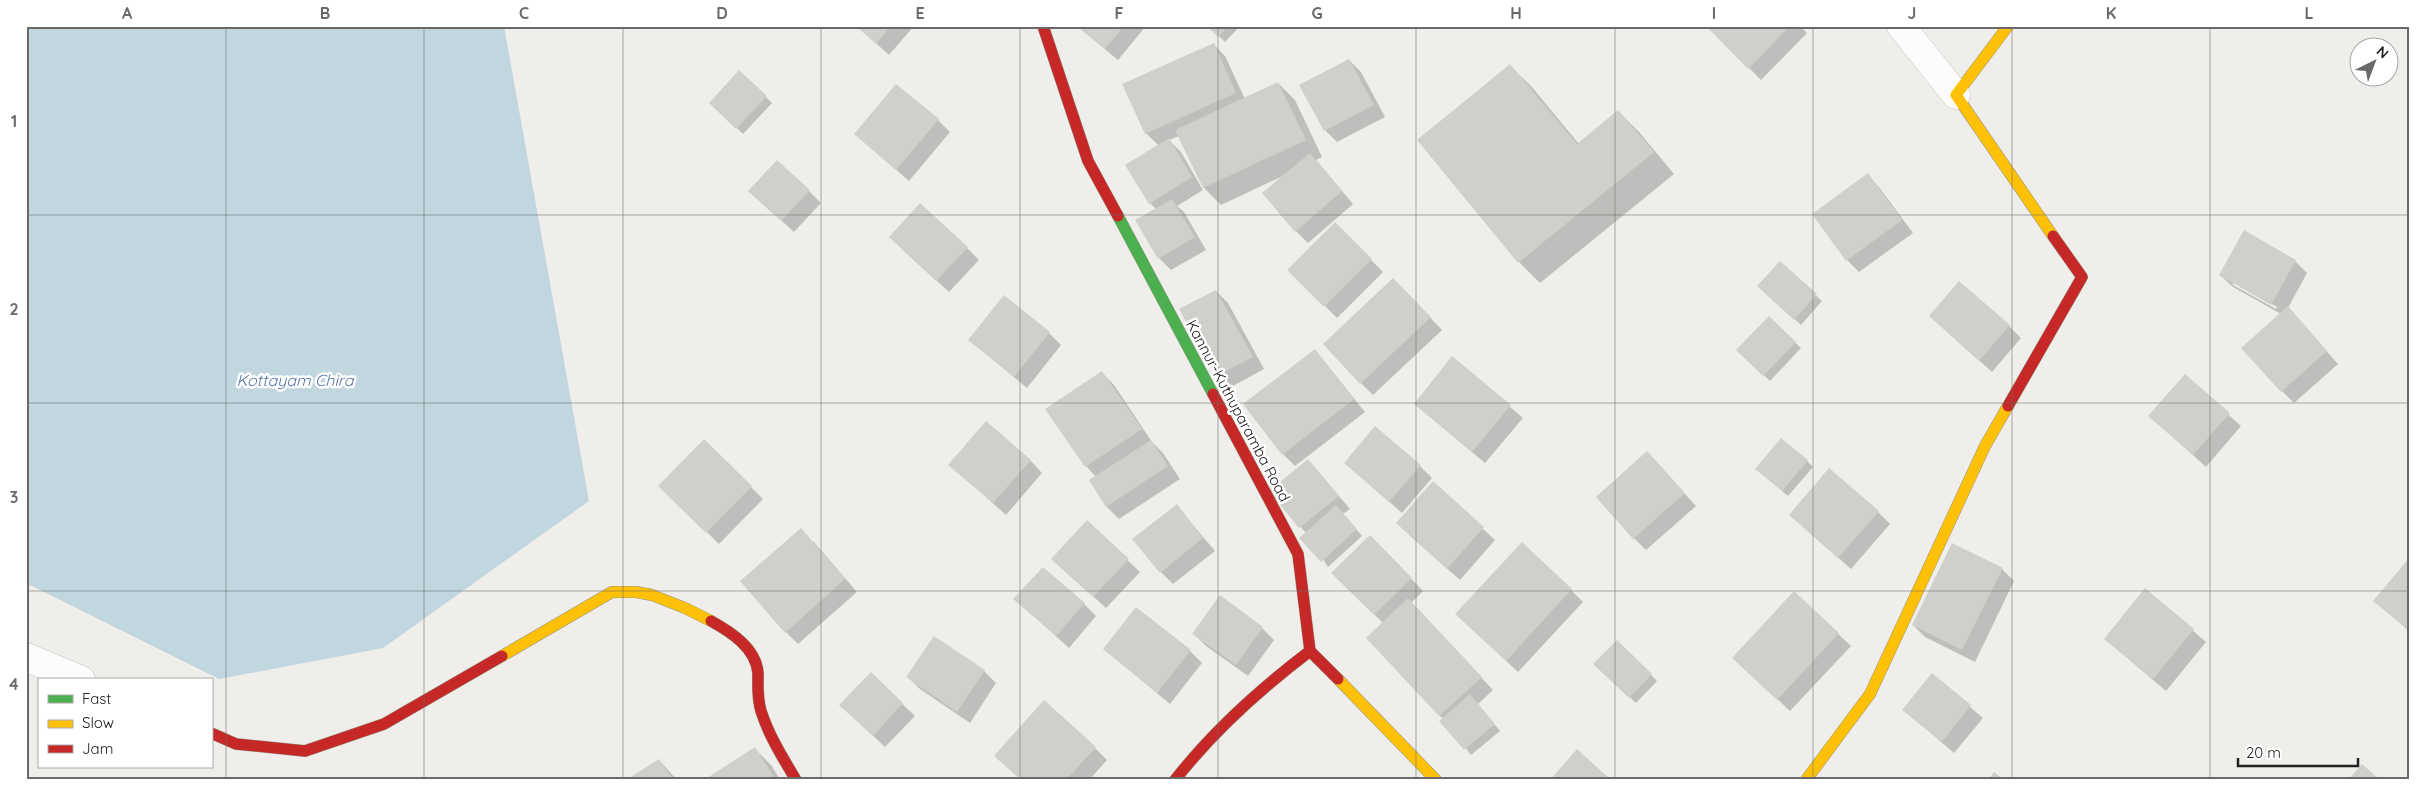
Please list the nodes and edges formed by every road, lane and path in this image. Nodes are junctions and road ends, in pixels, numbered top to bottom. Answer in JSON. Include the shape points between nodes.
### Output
{"nodes":[{"id":1,"x":1043,"y":26,"type":"edge"},
{"id":2,"x":1901,"y":26,"type":"edge"},
{"id":3,"x":2008,"y":26,"type":"edge"},
{"id":4,"x":1956,"y":95,"type":"junction"},
{"id":5,"x":1310,"y":651,"type":"junction"},
{"id":6,"x":26,"y":657,"type":"edge"},
{"id":7,"x":76,"y":678,"type":"edge"},
{"id":8,"x":212,"y":733,"type":"edge"},
{"id":9,"x":796,"y":780,"type":"edge"},
{"id":10,"x":1175,"y":780,"type":"edge"},
{"id":11,"x":1436,"y":780,"type":"edge"},
{"id":12,"x":1806,"y":780,"type":"edge"}],
"edges":[{"from":1,"to":5,"type":"street","name":"Kannur-Kuthuparamba Road","via":[[1088,161],[1298,554]]},
{"from":2,"to":4,"type":"street"},
{"from":3,"to":4,"type":"street"},
{"from":4,"to":12,"type":"street","via":[[2082,277],[1985,446],[1870,694]]},
{"from":5,"to":10,"type":"street","via":[[1264,686],[1191,758]]},
{"from":5,"to":11,"type":"street"},
{"from":6,"to":7,"type":"street"},
{"from":8,"to":9,"type":"street","via":[[236,744],[305,751],[384,724],[612,592],[639,592],[674,602],[699,614],[726,630],[746,648],[755,659],[758,704],[780,754]]}]}
